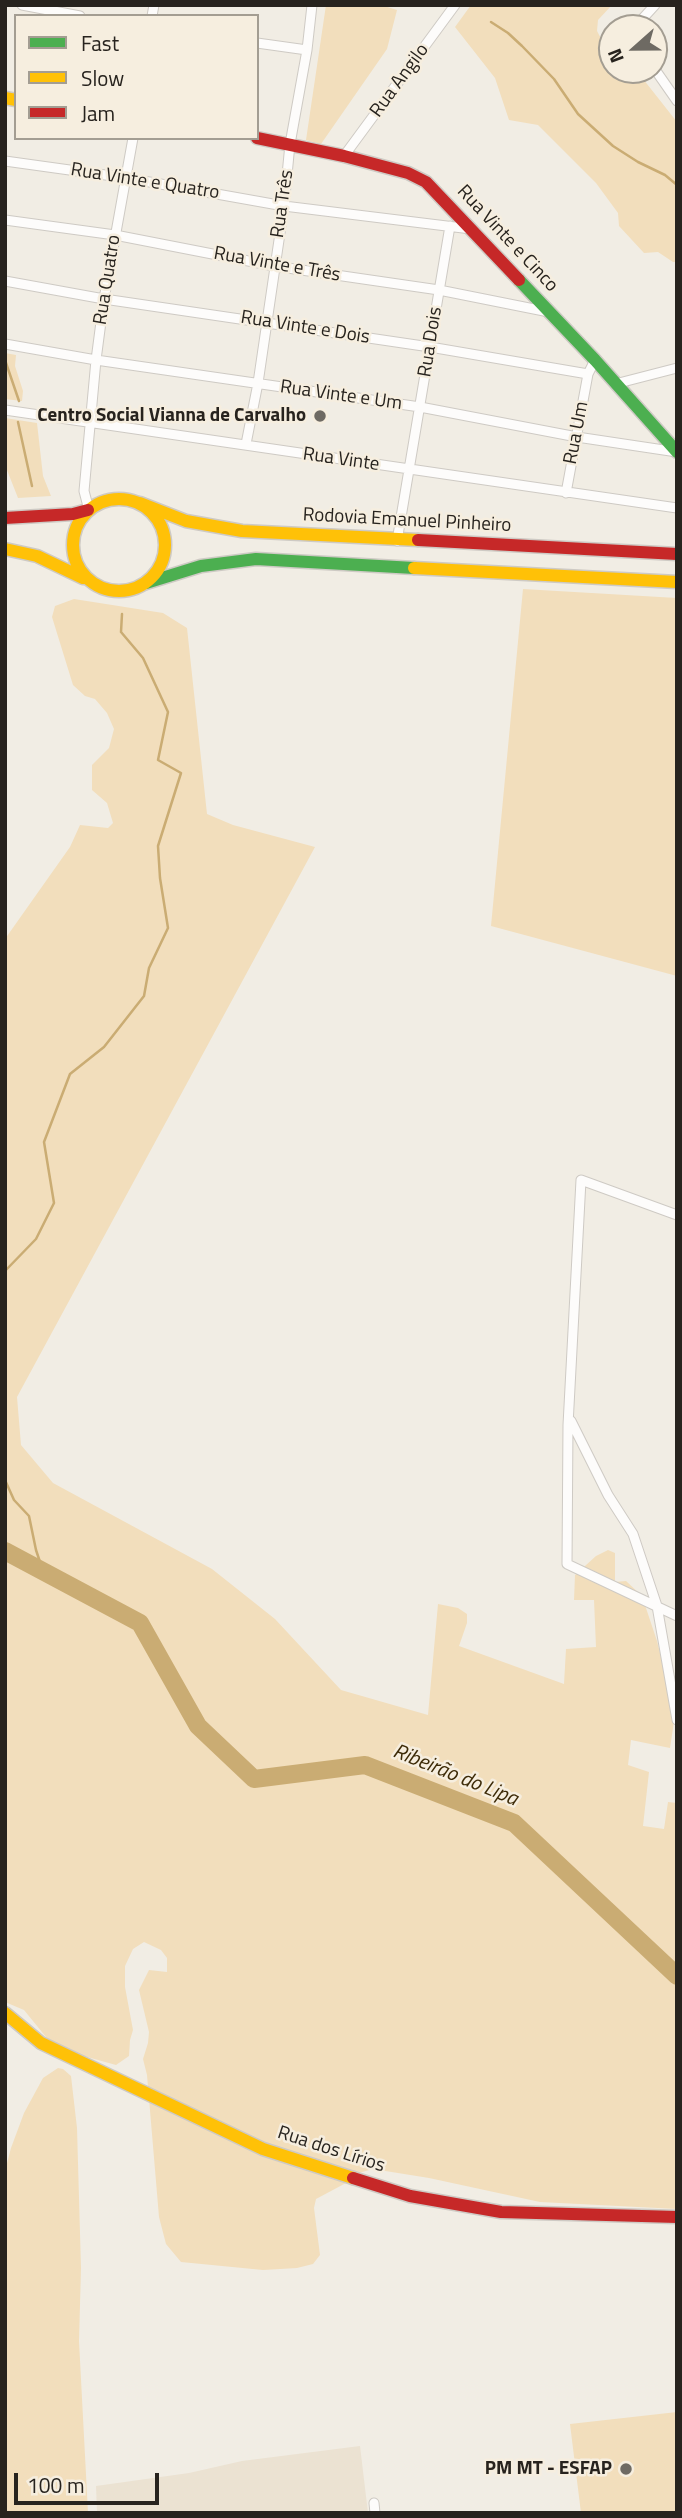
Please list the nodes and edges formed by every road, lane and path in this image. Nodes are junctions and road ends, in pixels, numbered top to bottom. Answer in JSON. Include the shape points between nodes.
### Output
{"nodes":[{"id":1,"x":22,"y":5,"type":"edge"},
{"id":2,"x":312,"y":5,"type":"edge"},
{"id":3,"x":455,"y":5,"type":"edge"},
{"id":4,"x":69,"y":14,"type":"edge"},
{"id":5,"x":259,"y":43,"type":"edge"},
{"id":6,"x":307,"y":50,"type":"junction"},
{"id":7,"x":665,"y":84,"type":"edge"},
{"id":8,"x":677,"y":101,"type":"edge"},
{"id":9,"x":259,"y":138,"type":"edge"},
{"id":10,"x":132,"y":140,"type":"edge"},
{"id":11,"x":290,"y":144,"type":"junction"},
{"id":12,"x":344,"y":156,"type":"junction"},
{"id":13,"x":5,"y":161,"type":"edge"},
{"id":14,"x":127,"y":178,"type":"junction"},
{"id":15,"x":284,"y":206,"type":"junction"},
{"id":16,"x":5,"y":220,"type":"edge"},
{"id":17,"x":450,"y":226,"type":"junction"},
{"id":18,"x":473,"y":229,"type":"junction"},
{"id":19,"x":115,"y":235,"type":"junction"},
{"id":20,"x":274,"y":266,"type":"junction"},
{"id":21,"x":5,"y":281,"type":"edge"},
{"id":22,"x":439,"y":290,"type":"junction"},
{"id":23,"x":104,"y":299,"type":"junction"},
{"id":24,"x":549,"y":312,"type":"junction"},
{"id":25,"x":266,"y":322,"type":"junction"},
{"id":26,"x":5,"y":345,"type":"edge"},
{"id":27,"x":430,"y":348,"type":"junction"},
{"id":28,"x":96,"y":360,"type":"junction"},
{"id":29,"x":595,"y":360,"type":"junction"},
{"id":30,"x":677,"y":369,"type":"edge"},
{"id":31,"x":588,"y":374,"type":"junction"},
{"id":32,"x":258,"y":383,"type":"junction"},
{"id":33,"x":615,"y":384,"type":"junction"},
{"id":34,"x":420,"y":407,"type":"junction"},
{"id":35,"x":5,"y":410,"type":"edge"},
{"id":36,"x":90,"y":423,"type":"junction"},
{"id":37,"x":577,"y":437,"type":"junction"},
{"id":38,"x":246,"y":444,"type":"junction"},
{"id":39,"x":677,"y":452,"type":"edge"},
{"id":40,"x":409,"y":470,"type":"junction"},
{"id":41,"x":566,"y":493,"type":"junction"},
{"id":42,"x":140,"y":503,"type":"junction"},
{"id":43,"x":677,"y":508,"type":"edge"},
{"id":44,"x":89,"y":510,"type":"junction"},
{"id":45,"x":5,"y":518,"type":"edge"},
{"id":46,"x":397,"y":541,"type":"junction"},
{"id":47,"x":5,"y":549,"type":"edge"},
{"id":48,"x":677,"y":555,"type":"edge"},
{"id":49,"x":91,"y":582,"type":"junction"},
{"id":50,"x":677,"y":582,"type":"edge"},
{"id":51,"x":146,"y":583,"type":"junction"},
{"id":52,"x":677,"y":1215,"type":"edge"},
{"id":53,"x":569,"y":1414,"type":"junction"},
{"id":54,"x":657,"y":1606,"type":"junction"},
{"id":55,"x":677,"y":1616,"type":"edge"},
{"id":56,"x":677,"y":1720,"type":"edge"},
{"id":57,"x":5,"y":2013,"type":"edge"},
{"id":58,"x":677,"y":2217,"type":"edge"}],
"edges":[{"from":1,"to":4,"type":"street"},
{"from":2,"to":6,"type":"street","name":"Rua Três"},
{"from":3,"to":12,"type":"street","name":"Rua Angilo"},
{"from":5,"to":6,"type":"street"},
{"from":6,"to":11,"type":"street","name":"Rua Três"},
{"from":7,"to":8,"type":"street"},
{"from":9,"to":11,"type":"main road","name":"Rua Vinte e Cinco"},
{"from":10,"to":14,"type":"street","name":"Rua Quatro"},
{"from":11,"to":12,"type":"main road","name":"Rua Vinte e Cinco"},
{"from":11,"to":15,"type":"street","name":"Rua Três"},
{"from":12,"to":18,"type":"main road","name":"Rua Vinte e Cinco","via":[[426,182]]},
{"from":13,"to":14,"type":"street","name":"Rua Vinte e Quatro"},
{"from":14,"to":15,"type":"street","name":"Rua Vinte e Quatro"},
{"from":14,"to":19,"type":"street","name":"Rua Quatro"},
{"from":15,"to":17,"type":"street"},
{"from":15,"to":20,"type":"street","name":"Rua Três"},
{"from":16,"to":19,"type":"street","name":"Rua Vinte e Três"},
{"from":17,"to":18,"type":"street"},
{"from":17,"to":22,"type":"street","name":"Rua Dois"},
{"from":18,"to":24,"type":"main road","name":"Rua Vinte e Cinco"},
{"from":19,"to":20,"type":"street","name":"Rua Vinte e Três"},
{"from":19,"to":23,"type":"street","name":"Rua Quatro"},
{"from":20,"to":22,"type":"street","name":"Rua Vinte e Três"},
{"from":20,"to":25,"type":"street","name":"Rua Três"},
{"from":21,"to":23,"type":"street","name":"Rua Vinte e Dois"},
{"from":22,"to":24,"type":"street","name":"Rua Vinte e Três"},
{"from":22,"to":27,"type":"street","name":"Rua Dois"},
{"from":23,"to":25,"type":"street","name":"Rua Vinte e Dois"},
{"from":23,"to":28,"type":"street","name":"Rua Quatro"},
{"from":24,"to":29,"type":"main road","name":"Rua Vinte e Cinco"},
{"from":25,"to":27,"type":"street","name":"Rua Vinte e Dois"},
{"from":25,"to":32,"type":"street","name":"Rua Três"},
{"from":26,"to":28,"type":"street","name":"Rua Vinte e Um"},
{"from":27,"to":31,"type":"street","name":"Rua Vinte e Dois"},
{"from":27,"to":34,"type":"street","name":"Rua Dois"},
{"from":28,"to":32,"type":"street","name":"Rua Vinte e Um"},
{"from":28,"to":36,"type":"street","name":"Rua Quatro"},
{"from":29,"to":31,"type":"street"},
{"from":29,"to":33,"type":"main road","name":"Rua Vinte e Cinco"},
{"from":30,"to":33,"type":"street"},
{"from":31,"to":37,"type":"street","name":"Rua Um"},
{"from":32,"to":34,"type":"street","name":"Rua Vinte e Um"},
{"from":32,"to":38,"type":"street","name":"Rua Três"},
{"from":33,"to":39,"type":"main road","name":"Rua Vinte e Cinco"},
{"from":34,"to":37,"type":"street","name":"Rua Vinte e Um"},
{"from":34,"to":40,"type":"street","name":"Rua Dois"},
{"from":35,"to":36,"type":"street","name":"Rua Vinte"},
{"from":36,"to":38,"type":"street","name":"Rua Vinte"},
{"from":36,"to":44,"type":"street","name":"Rua Quatro","via":[[84,491]]},
{"from":37,"to":39,"type":"street","name":"Rua Vinte e Um"},
{"from":37,"to":41,"type":"street","name":"Rua Um"},
{"from":38,"to":40,"type":"street","name":"Rua Vinte"},
{"from":40,"to":41,"type":"street","name":"Rua Vinte"},
{"from":40,"to":46,"type":"street","name":"Rua Dois"},
{"from":41,"to":43,"type":"street","name":"Rua Vinte"},
{"from":42,"to":44,"type":"main road","via":[[104,501]]},
{"from":42,"to":46,"type":"main road","name":"Rodovia Emanuel Pinheiro","via":[[215,528]]},
{"from":42,"to":51,"type":"main road","via":[[157,518],[165,539],[158,571]]},
{"from":44,"to":45,"type":"main road"},
{"from":44,"to":49,"type":"main road","via":[[78,524],[73,544],[78,565]]},
{"from":46,"to":48,"type":"main road","name":"Rodovia Emanuel Pinheiro"},
{"from":47,"to":49,"type":"main road","via":[[58,564]]},
{"from":49,"to":51,"type":"main road","via":[[118,592]]},
{"from":50,"to":51,"type":"main road","via":[[256,559],[201,566]]},
{"from":52,"to":53,"type":"street","via":[[581,1180]]},
{"from":53,"to":54,"type":"street","via":[[595,1472],[633,1534]]},
{"from":53,"to":54,"type":"street","via":[[567,1564]]},
{"from":54,"to":55,"type":"street"},
{"from":54,"to":56,"type":"street"},
{"from":57,"to":58,"type":"main road","name":"Rua dos Lírios","via":[[41,2043],[263,2149],[411,2196],[501,2212]]}]}
